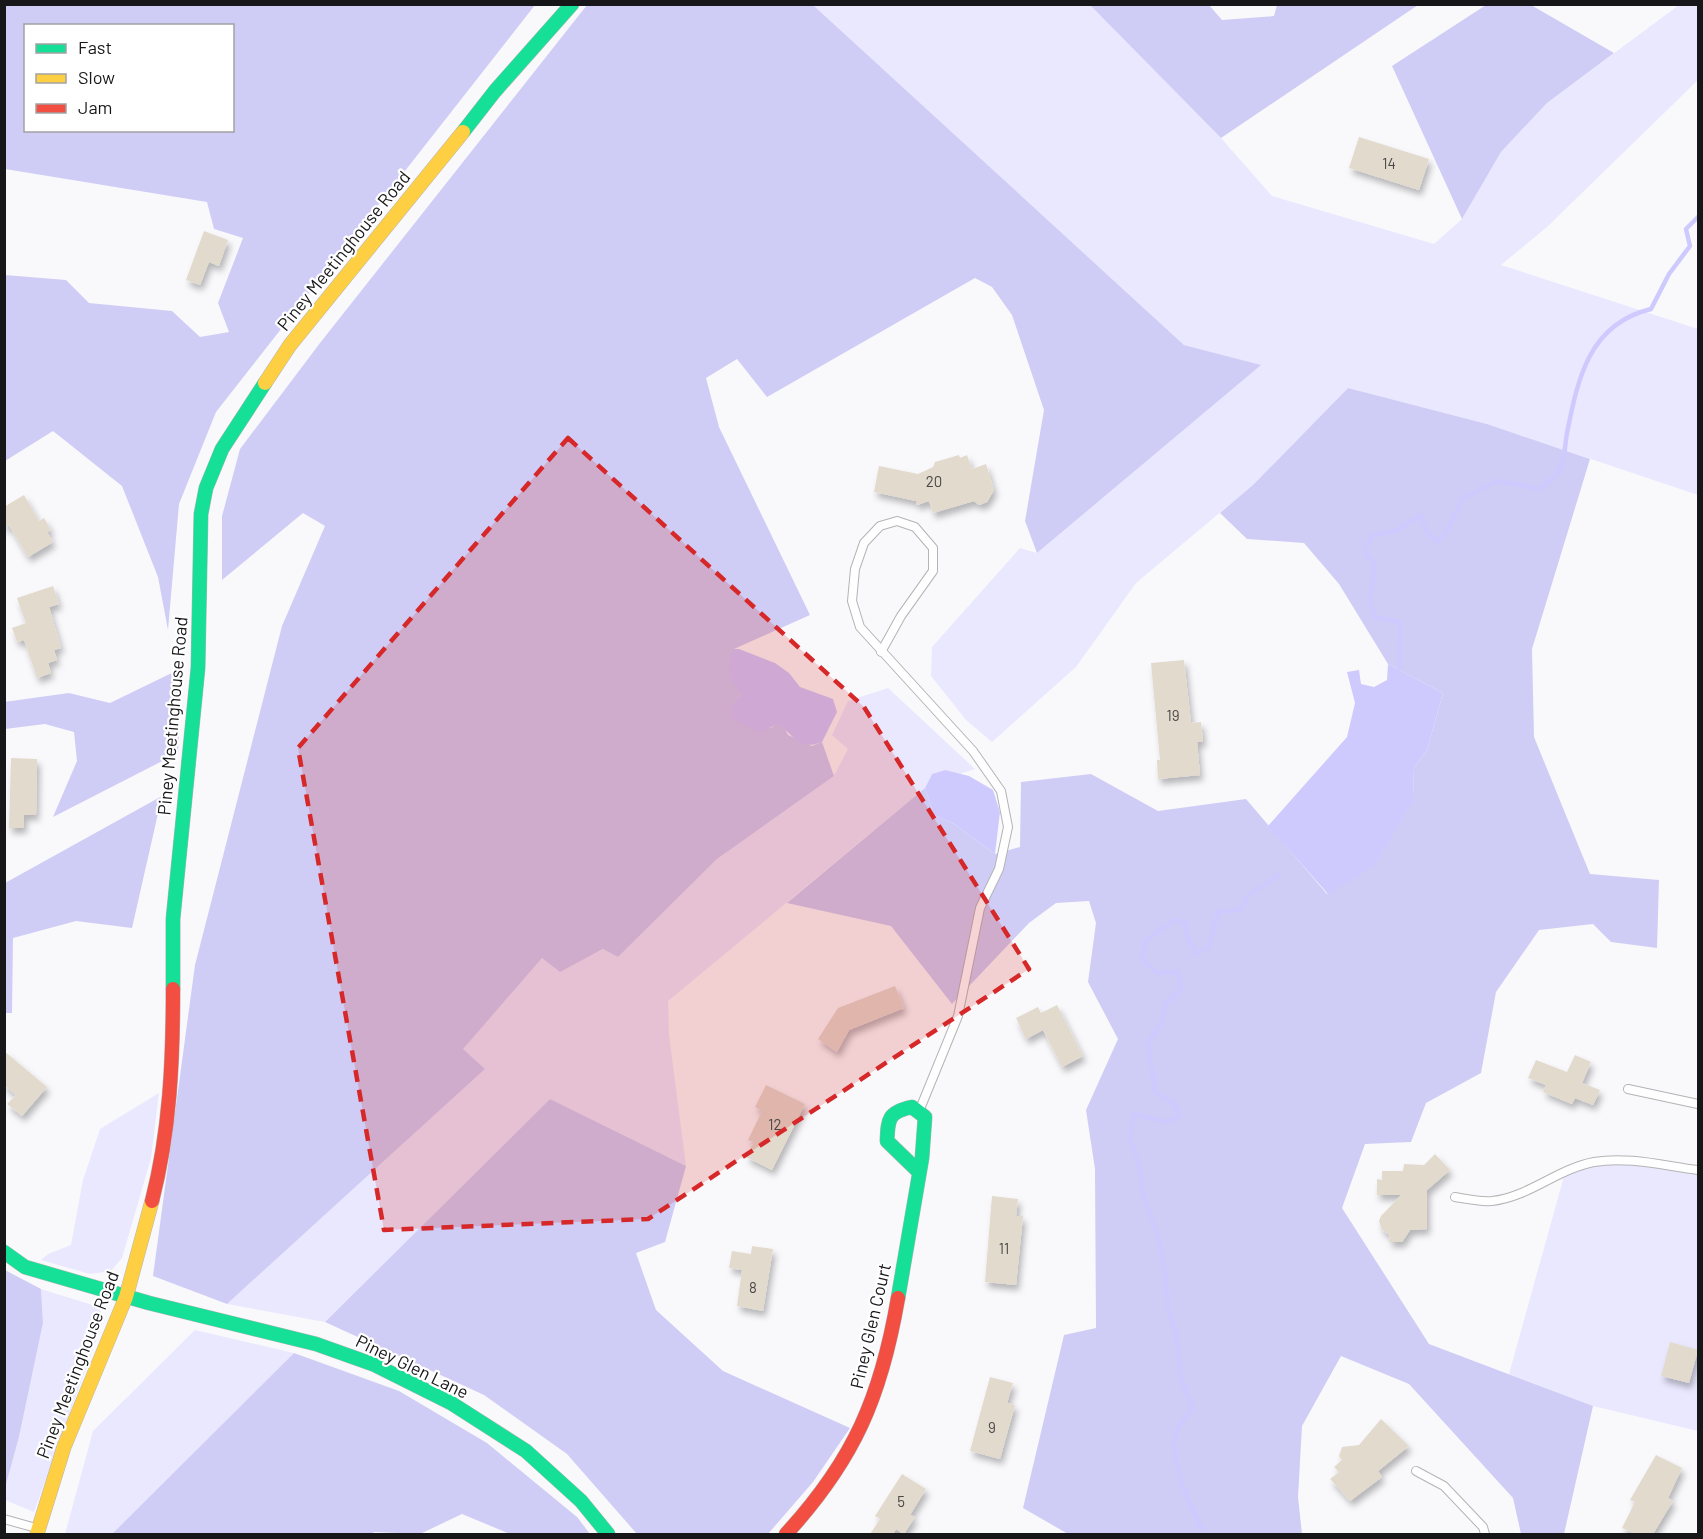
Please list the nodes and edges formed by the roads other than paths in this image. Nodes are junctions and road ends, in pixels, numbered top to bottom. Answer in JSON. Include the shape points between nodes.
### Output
{"nodes":[{"id":1,"x":572,"y":4,"type":"edge"},
{"id":2,"x":881,"y":652,"type":"junction"},
{"id":3,"x":1628,"y":1089,"type":"dead end"},
{"id":4,"x":1698,"y":1104,"type":"edge"},
{"id":5,"x":919,"y":1112,"type":"junction"},
{"id":6,"x":1698,"y":1170,"type":"edge"},
{"id":7,"x":919,"y":1172,"type":"junction"},
{"id":8,"x":1455,"y":1197,"type":"dead end"},
{"id":9,"x":4,"y":1252,"type":"edge"},
{"id":10,"x":126,"y":1297,"type":"junction"},
{"id":11,"x":1416,"y":1471,"type":"dead end"},
{"id":12,"x":4,"y":1519,"type":"edge"},
{"id":13,"x":38,"y":1532,"type":"edge"},
{"id":14,"x":608,"y":1534,"type":"edge"},
{"id":15,"x":786,"y":1534,"type":"edge"},
{"id":16,"x":1485,"y":1534,"type":"edge"}],
"edges":[{"from":1,"to":10,"type":"main road","name":"Piney Meetinghouse Road","via":[[495,91],[290,345],[222,449],[206,488],[201,514],[198,669],[173,919],[173,1058],[167,1129]]},
{"from":2,"to":2,"type":"lane","via":[[860,627],[852,601],[855,569],[864,543],[880,526],[897,521],[915,527],[933,548],[933,571]]},
{"from":2,"to":5,"type":"lane","via":[[973,751],[1001,791],[1008,827],[999,869],[980,908],[958,1016]]},
{"from":3,"to":4,"type":"lane"},
{"from":5,"to":7,"type":"main road","name":"Piney Glen Court","via":[[925,1117],[926,1144]]},
{"from":5,"to":7,"type":"main road","via":[[912,1107],[897,1110],[888,1121],[887,1141]]},
{"from":6,"to":8,"type":"lane","via":[[1624,1160],[1595,1162],[1566,1169],[1521,1194],[1490,1201]]},
{"from":7,"to":15,"type":"main road","name":"Piney Glen Court","via":[[881,1379],[860,1433],[819,1498]]},
{"from":9,"to":10,"type":"main road","name":"Piney Glen Lane","via":[[25,1268]]},
{"from":10,"to":13,"type":"main road","name":"Piney Meetinghouse Road","via":[[64,1447]]},
{"from":10,"to":14,"type":"main road","name":"Piney Glen Lane","via":[[316,1344],[385,1370],[451,1403],[526,1451],[581,1501]]},
{"from":11,"to":16,"type":"lane","via":[[1444,1486],[1483,1527]]},
{"from":12,"to":13,"type":"lane"}]}
